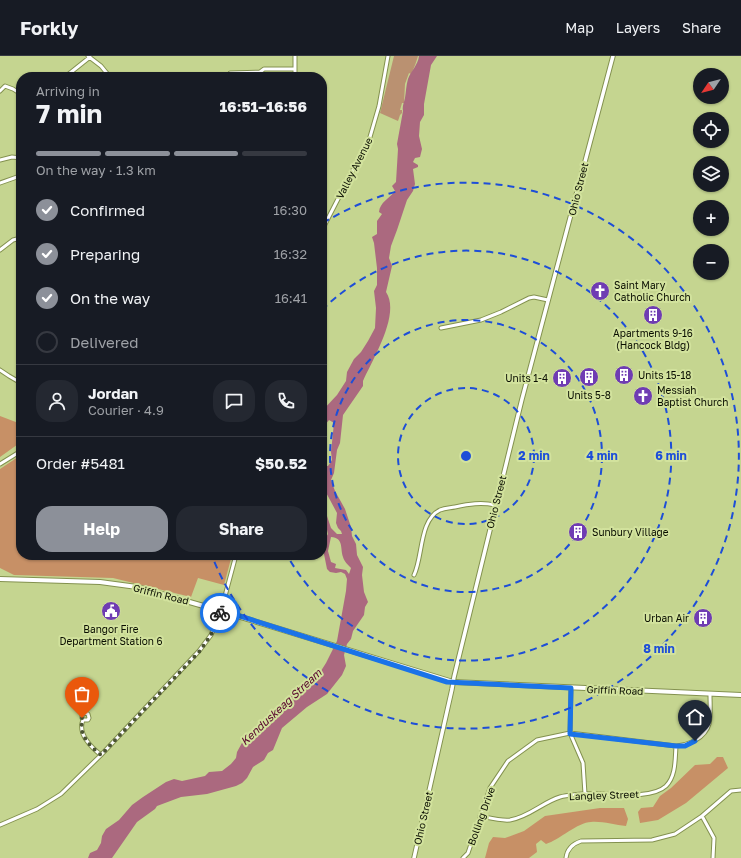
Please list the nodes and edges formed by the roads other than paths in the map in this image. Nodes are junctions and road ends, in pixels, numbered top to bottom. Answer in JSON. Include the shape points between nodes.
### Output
{"nodes":[{"id":1,"x":295,"y":56,"type":"edge"},
{"id":2,"x":388,"y":56,"type":"edge"},
{"id":3,"x":613,"y":56,"type":"edge"},
{"id":4,"x":89,"y":57,"type":"edge"},
{"id":5,"x":295,"y":69,"type":"junction"},
{"id":6,"x":71,"y":72,"type":"edge"},
{"id":7,"x":106,"y":72,"type":"edge"},
{"id":8,"x":260,"y":72,"type":"edge"},
{"id":9,"x":295,"y":72,"type":"edge"},
{"id":10,"x":0,"y":91,"type":"edge"},
{"id":11,"x":16,"y":91,"type":"edge"},
{"id":12,"x":16,"y":157,"type":"edge"},
{"id":13,"x":0,"y":160,"type":"edge"},
{"id":14,"x":16,"y":177,"type":"edge"},
{"id":15,"x":0,"y":183,"type":"edge"},
{"id":16,"x":327,"y":220,"type":"edge"},
{"id":17,"x":16,"y":239,"type":"edge"},
{"id":18,"x":0,"y":250,"type":"edge"},
{"id":19,"x":548,"y":300,"type":"junction"},
{"id":20,"x":441,"y":328,"type":"dead end"},
{"id":21,"x":0,"y":370,"type":"edge"},
{"id":22,"x":16,"y":380,"type":"edge"},
{"id":23,"x":16,"y":454,"type":"edge"},
{"id":24,"x":0,"y":464,"type":"edge"},
{"id":25,"x":495,"y":504,"type":"junction"},
{"id":26,"x":235,"y":560,"type":"edge"},
{"id":27,"x":414,"y":575,"type":"dead end"},
{"id":28,"x":0,"y":579,"type":"edge"},
{"id":29,"x":221,"y":610,"type":"junction"},
{"id":30,"x":453,"y":682,"type":"junction"},
{"id":31,"x":571,"y":688,"type":"junction"},
{"id":32,"x":710,"y":694,"type":"junction"},
{"id":33,"x":741,"y":696,"type":"edge"},
{"id":34,"x":83,"y":720,"type":"dead end"},
{"id":35,"x":570,"y":734,"type":"junction"},
{"id":36,"x":676,"y":746,"type":"junction"},
{"id":37,"x":101,"y":755,"type":"junction"},
{"id":38,"x":741,"y":790,"type":"edge"},
{"id":39,"x":585,"y":794,"type":"junction"},
{"id":40,"x":480,"y":816,"type":"junction"},
{"id":41,"x":702,"y":816,"type":"junction"},
{"id":42,"x":0,"y":825,"type":"edge"},
{"id":43,"x":414,"y":858,"type":"edge"},
{"id":44,"x":463,"y":858,"type":"edge"},
{"id":45,"x":566,"y":858,"type":"edge"},
{"id":46,"x":713,"y":858,"type":"edge"}],
"edges":[{"from":1,"to":5,"type":"street"},
{"from":2,"to":16,"type":"street","name":"Valley Avenue","via":[[379,106],[370,137]]},
{"from":3,"to":19,"type":"street","name":"Ohio Street"},
{"from":4,"to":6,"type":"street"},
{"from":4,"to":7,"type":"street"},
{"from":5,"to":8,"type":"street","via":[[264,69]]},
{"from":5,"to":9,"type":"street"},
{"from":10,"to":11,"type":"street","via":[[5,86]]},
{"from":12,"to":13,"type":"street"},
{"from":14,"to":15,"type":"street"},
{"from":17,"to":18,"type":"street"},
{"from":19,"to":20,"type":"street","via":[[529,298],[481,320]]},
{"from":19,"to":25,"type":"street","name":"Ohio Street"},
{"from":21,"to":22,"type":"street"},
{"from":23,"to":24,"type":"street"},
{"from":25,"to":27,"type":"street","via":[[472,504],[440,510],[433,515],[427,526],[418,568]]},
{"from":25,"to":30,"type":"street","name":"Ohio Street"},
{"from":26,"to":29,"type":"street"},
{"from":28,"to":29,"type":"main road","name":"Griffin Road","via":[[100,582],[137,588]]},
{"from":29,"to":30,"type":"main road","name":"Griffin Road"},
{"from":29,"to":37,"type":"street","via":[[211,635],[199,652]]},
{"from":30,"to":31,"type":"main road","name":"Griffin Road"},
{"from":30,"to":43,"type":"street","name":"Ohio Street"},
{"from":31,"to":32,"type":"main road","name":"Griffin Road"},
{"from":31,"to":35,"type":"street"},
{"from":32,"to":33,"type":"main road","name":"Griffin Road"},
{"from":32,"to":36,"type":"street","name":"Bolling Drive","via":[[709,726],[695,741],[685,746]]},
{"from":34,"to":37,"type":"street","via":[[81,728],[85,738]]},
{"from":35,"to":36,"type":"street","name":"Bolling Drive"},
{"from":35,"to":39,"type":"street","via":[[584,763]]},
{"from":35,"to":40,"type":"street","name":"Bolling Drive","via":[[537,740],[508,761],[490,788]]},
{"from":36,"to":39,"type":"street","name":"Langley Street","via":[[673,776],[666,786],[656,793]]},
{"from":37,"to":42,"type":"street","via":[[61,794],[37,809]]},
{"from":38,"to":41,"type":"street","via":[[731,791]]},
{"from":39,"to":40,"type":"street","name":"Langley Street","via":[[560,797],[510,820]]},
{"from":40,"to":44,"type":"street","name":"Bolling Drive","via":[[468,853]]},
{"from":41,"to":45,"type":"street","via":[[675,834],[652,840],[581,841],[570,848]]},
{"from":41,"to":46,"type":"street","via":[[714,838]]}]}
